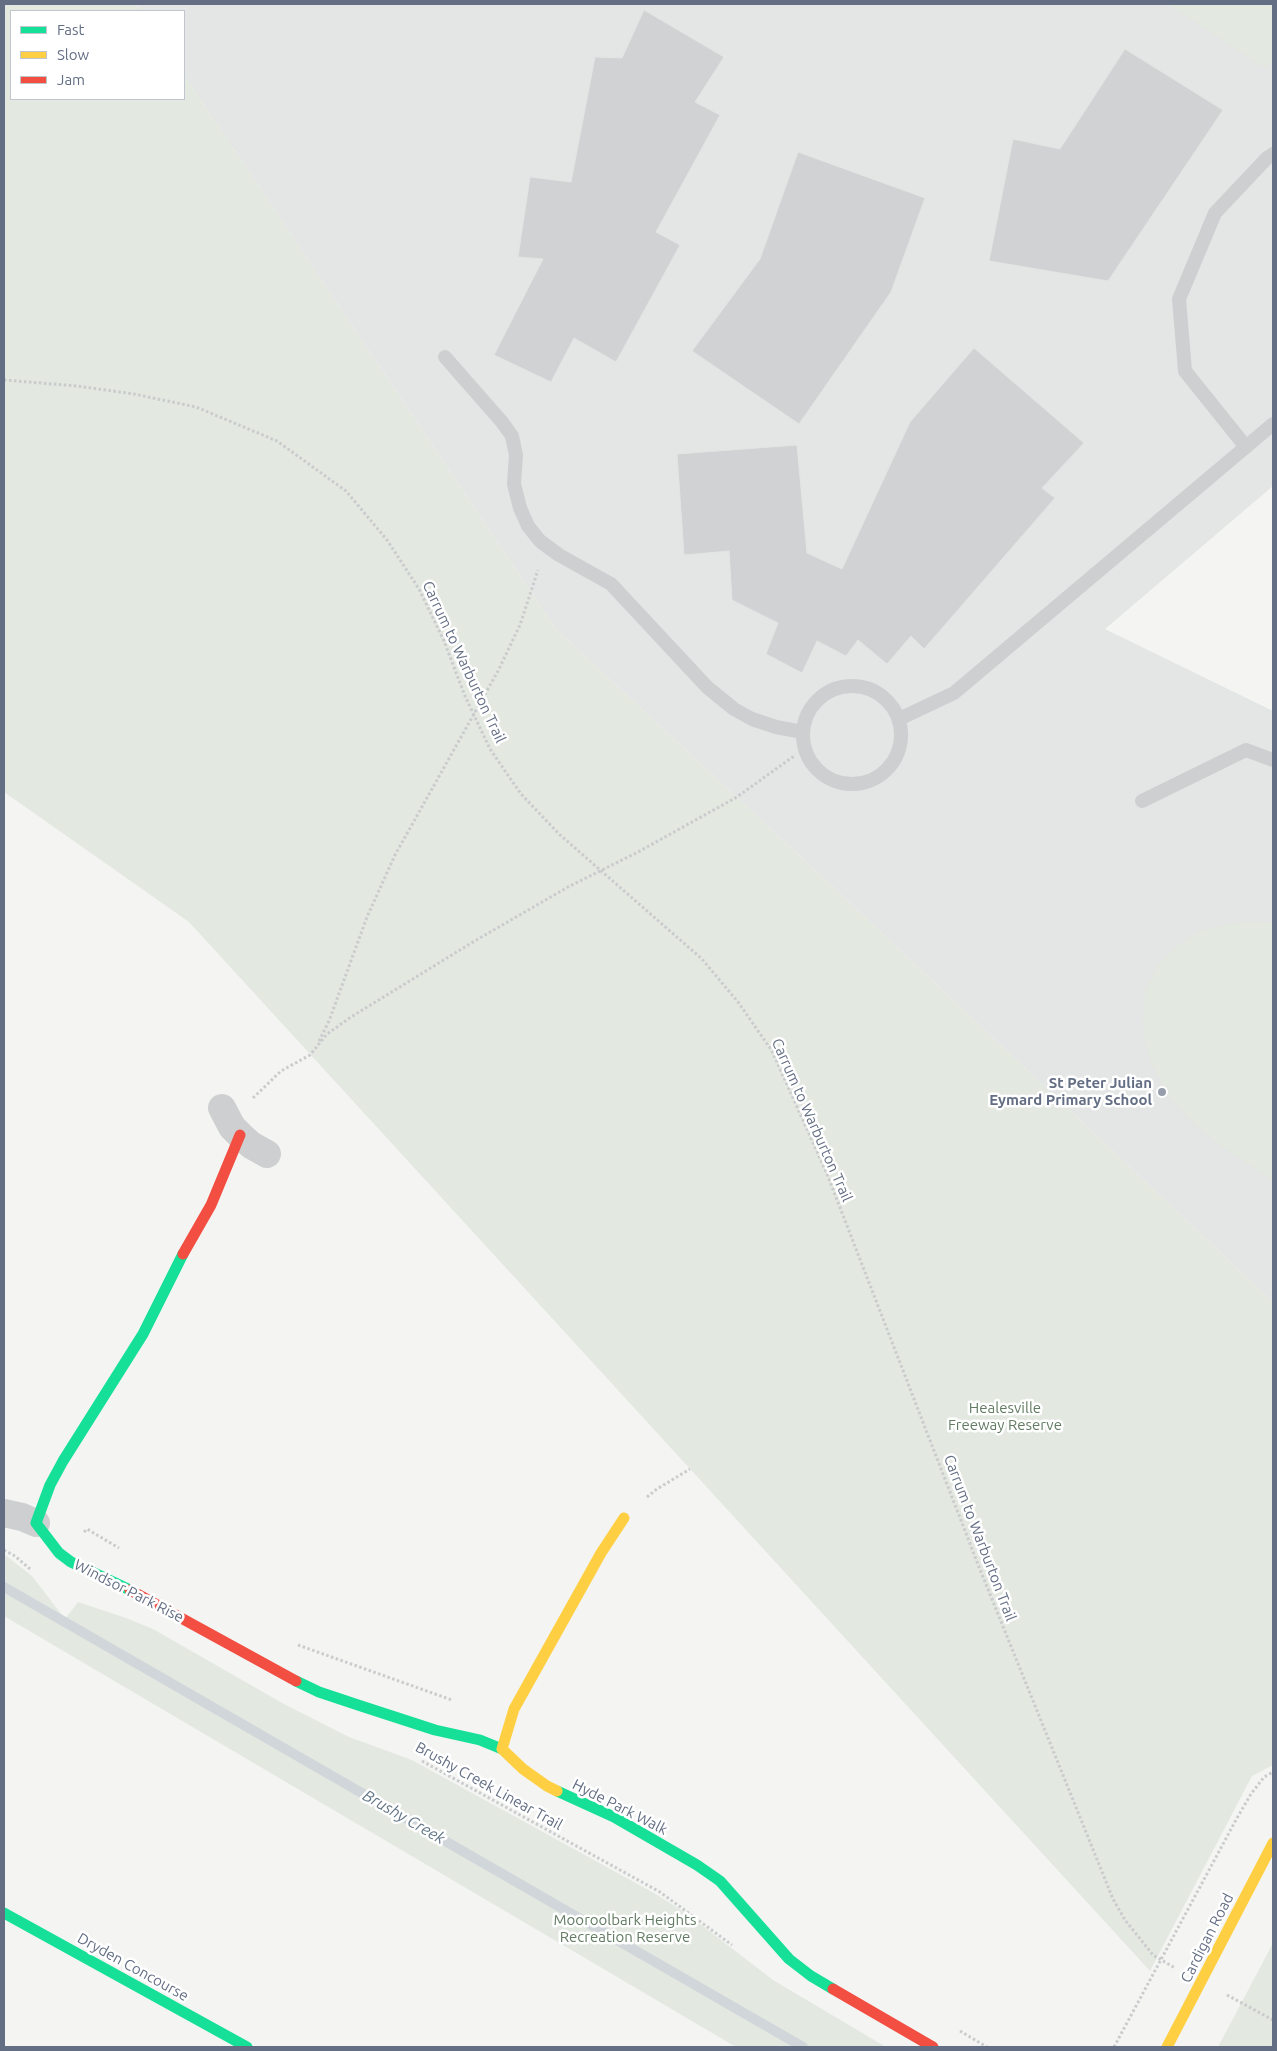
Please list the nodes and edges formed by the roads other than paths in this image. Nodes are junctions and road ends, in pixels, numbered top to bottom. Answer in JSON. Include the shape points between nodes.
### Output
{"nodes":[{"id":1,"x":1273,"y":154,"type":"edge"},
{"id":2,"x":444,"y":357,"type":"dead end"},
{"id":3,"x":1273,"y":424,"type":"edge"},
{"id":4,"x":1246,"y":447,"type":"junction"},
{"id":5,"x":899,"y":719,"type":"junction"},
{"id":6,"x":803,"y":732,"type":"junction"},
{"id":7,"x":1273,"y":760,"type":"edge"},
{"id":8,"x":1142,"y":801,"type":"dead end"},
{"id":9,"x":230,"y":1122,"type":"joint"},
{"id":10,"x":267,"y":1154,"type":"dead end"},
{"id":11,"x":4,"y":1513,"type":"edge"},
{"id":12,"x":624,"y":1518,"type":"road end"},
{"id":13,"x":36,"y":1524,"type":"junction"},
{"id":14,"x":502,"y":1749,"type":"junction"},
{"id":15,"x":1273,"y":1843,"type":"edge"},
{"id":16,"x":4,"y":1913,"type":"edge"},
{"id":17,"x":247,"y":2047,"type":"edge"},
{"id":18,"x":933,"y":2047,"type":"edge"},
{"id":19,"x":1167,"y":2047,"type":"edge"}],
"edges":[{"from":1,"to":4,"type":"lane","via":[[1215,214],[1179,299],[1185,371]]},
{"from":2,"to":6,"type":"lane","via":[[512,436],[516,455],[514,484],[520,508],[528,526],[546,545],[612,584],[707,687],[734,710],[776,728]]},
{"from":3,"to":4,"type":"lane"},
{"from":4,"to":5,"type":"lane","via":[[954,693]]},
{"from":5,"to":6,"type":"lane","via":[[881,694],[853,685],[838,687],[814,703],[806,716]]},
{"from":5,"to":6,"type":"lane","via":[[902,734],[900,750],[881,775],[866,782],[835,782],[822,774],[804,748]]},
{"from":7,"to":8,"type":"lane","via":[[1246,750]]},
{"from":9,"to":10,"type":"street","via":[[251,1144]]},
{"from":9,"to":13,"type":"street","via":[[211,1205],[143,1334],[63,1461]]},
{"from":11,"to":13,"type":"street"},
{"from":12,"to":14,"type":"street","via":[[601,1553],[514,1710]]},
{"from":13,"to":14,"type":"street","name":"Windsor Park Rise","via":[[71,1562],[138,1594],[319,1692]]},
{"from":14,"to":18,"type":"street","name":"Hyde Park Walk","via":[[547,1786],[614,1818],[697,1865],[720,1882],[789,1959],[811,1976]]},
{"from":15,"to":19,"type":"street","name":"Cardigan Road"},
{"from":16,"to":17,"type":"street","name":"Dryden Concourse"}]}
